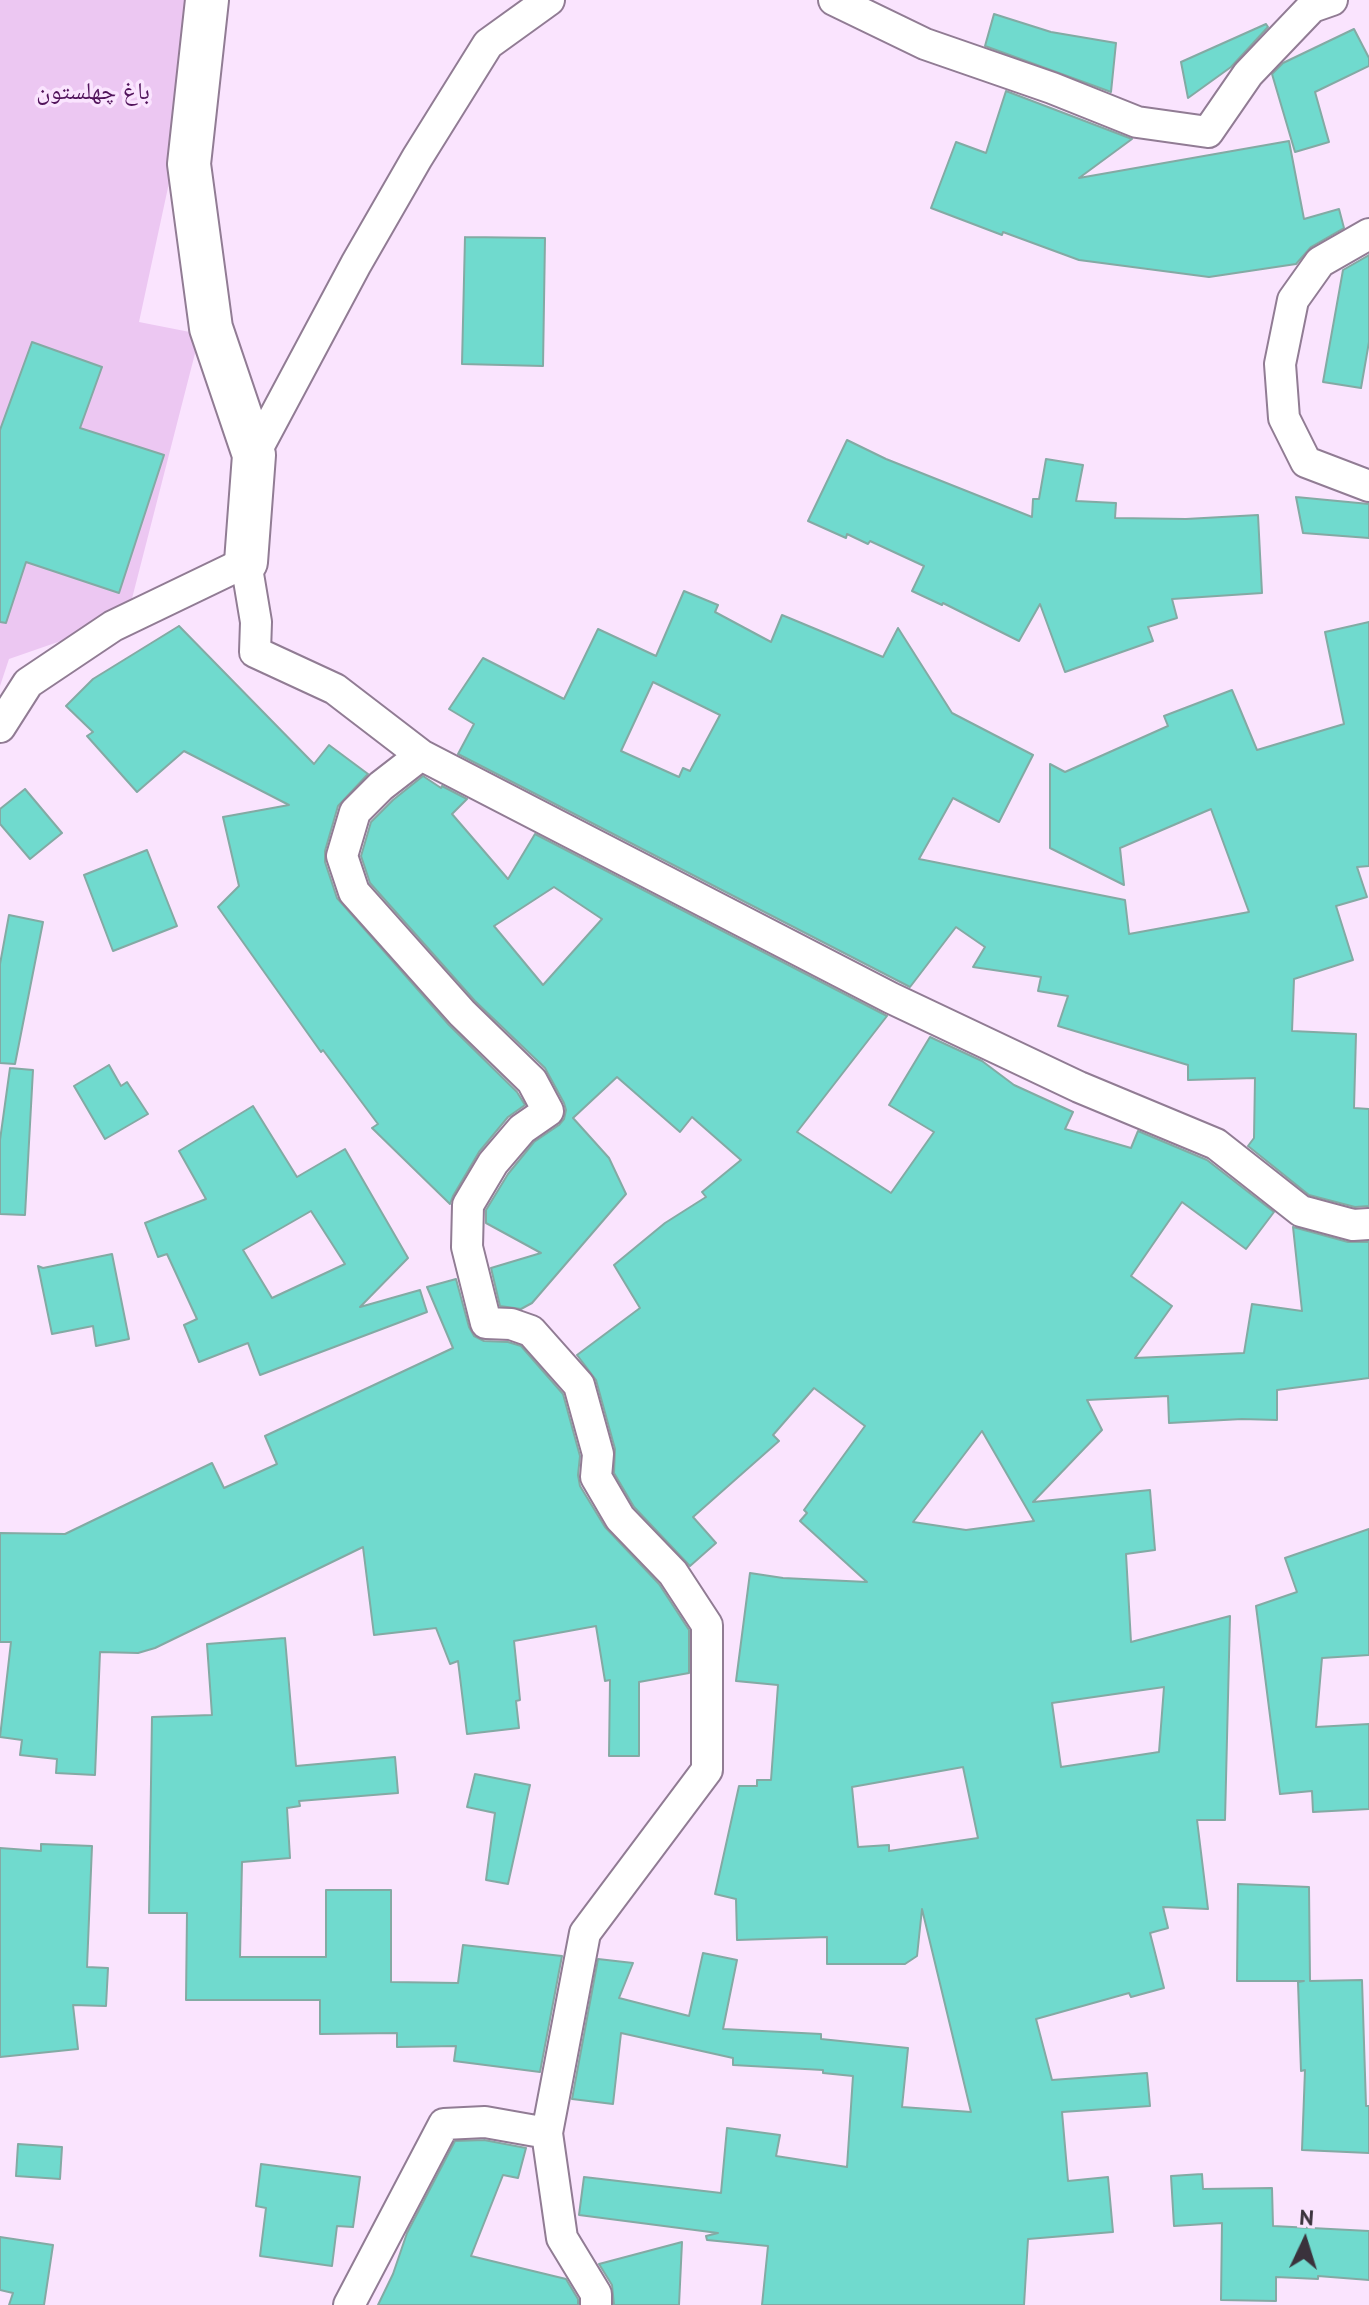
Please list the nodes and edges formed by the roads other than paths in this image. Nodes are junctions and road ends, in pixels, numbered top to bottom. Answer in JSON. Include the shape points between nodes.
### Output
{"nodes":[{"id":1,"x":207,"y":0,"type":"edge"},
{"id":2,"x":549,"y":0,"type":"edge"},
{"id":3,"x":834,"y":0,"type":"edge"},
{"id":4,"x":1332,"y":0,"type":"edge"},
{"id":5,"x":1369,"y":234,"type":"edge"},
{"id":6,"x":254,"y":455,"type":"junction"},
{"id":7,"x":1369,"y":486,"type":"edge"},
{"id":8,"x":246,"y":562,"type":"junction"},
{"id":9,"x":0,"y":727,"type":"edge"},
{"id":10,"x":421,"y":755,"type":"junction"},
{"id":11,"x":1369,"y":1224,"type":"edge"},
{"id":12,"x":547,"y":2133,"type":"junction"},
{"id":13,"x":349,"y":2305,"type":"edge"},
{"id":14,"x":596,"y":2305,"type":"edge"}],
"edges":[{"from":1,"to":6,"type":"street","via":[[189,164],[211,328]]},
{"from":2,"to":6,"type":"street","via":[[488,44],[356,264]]},
{"from":3,"to":4,"type":"street","via":[[925,44],[1137,122],[1208,132],[1248,74],[1312,7]]},
{"from":5,"to":7,"type":"street","via":[[1320,262],[1293,300],[1280,364],[1284,418],[1306,462]]},
{"from":6,"to":8,"type":"street"},
{"from":8,"to":9,"type":"street","via":[[113,626],[40,674],[28,683]]},
{"from":8,"to":10,"type":"street","via":[[255,652],[335,689]]},
{"from":10,"to":11,"type":"street","via":[[891,998],[1079,1087],[1216,1144],[1301,1211]]},
{"from":10,"to":12,"type":"street","via":[[355,812],[342,856],[354,892],[462,1013],[532,1081],[548,1111],[512,1140],[468,1205],[467,1247],[486,1323],[531,1331],[579,1385],[598,1454],[596,1477],[620,1518],[673,1573],[707,1625],[707,1770],[585,1933]]},
{"from":12,"to":13,"type":"street","via":[[485,2122],[444,2124]]},
{"from":12,"to":14,"type":"street","via":[[562,2238],[596,2294]]}]}
